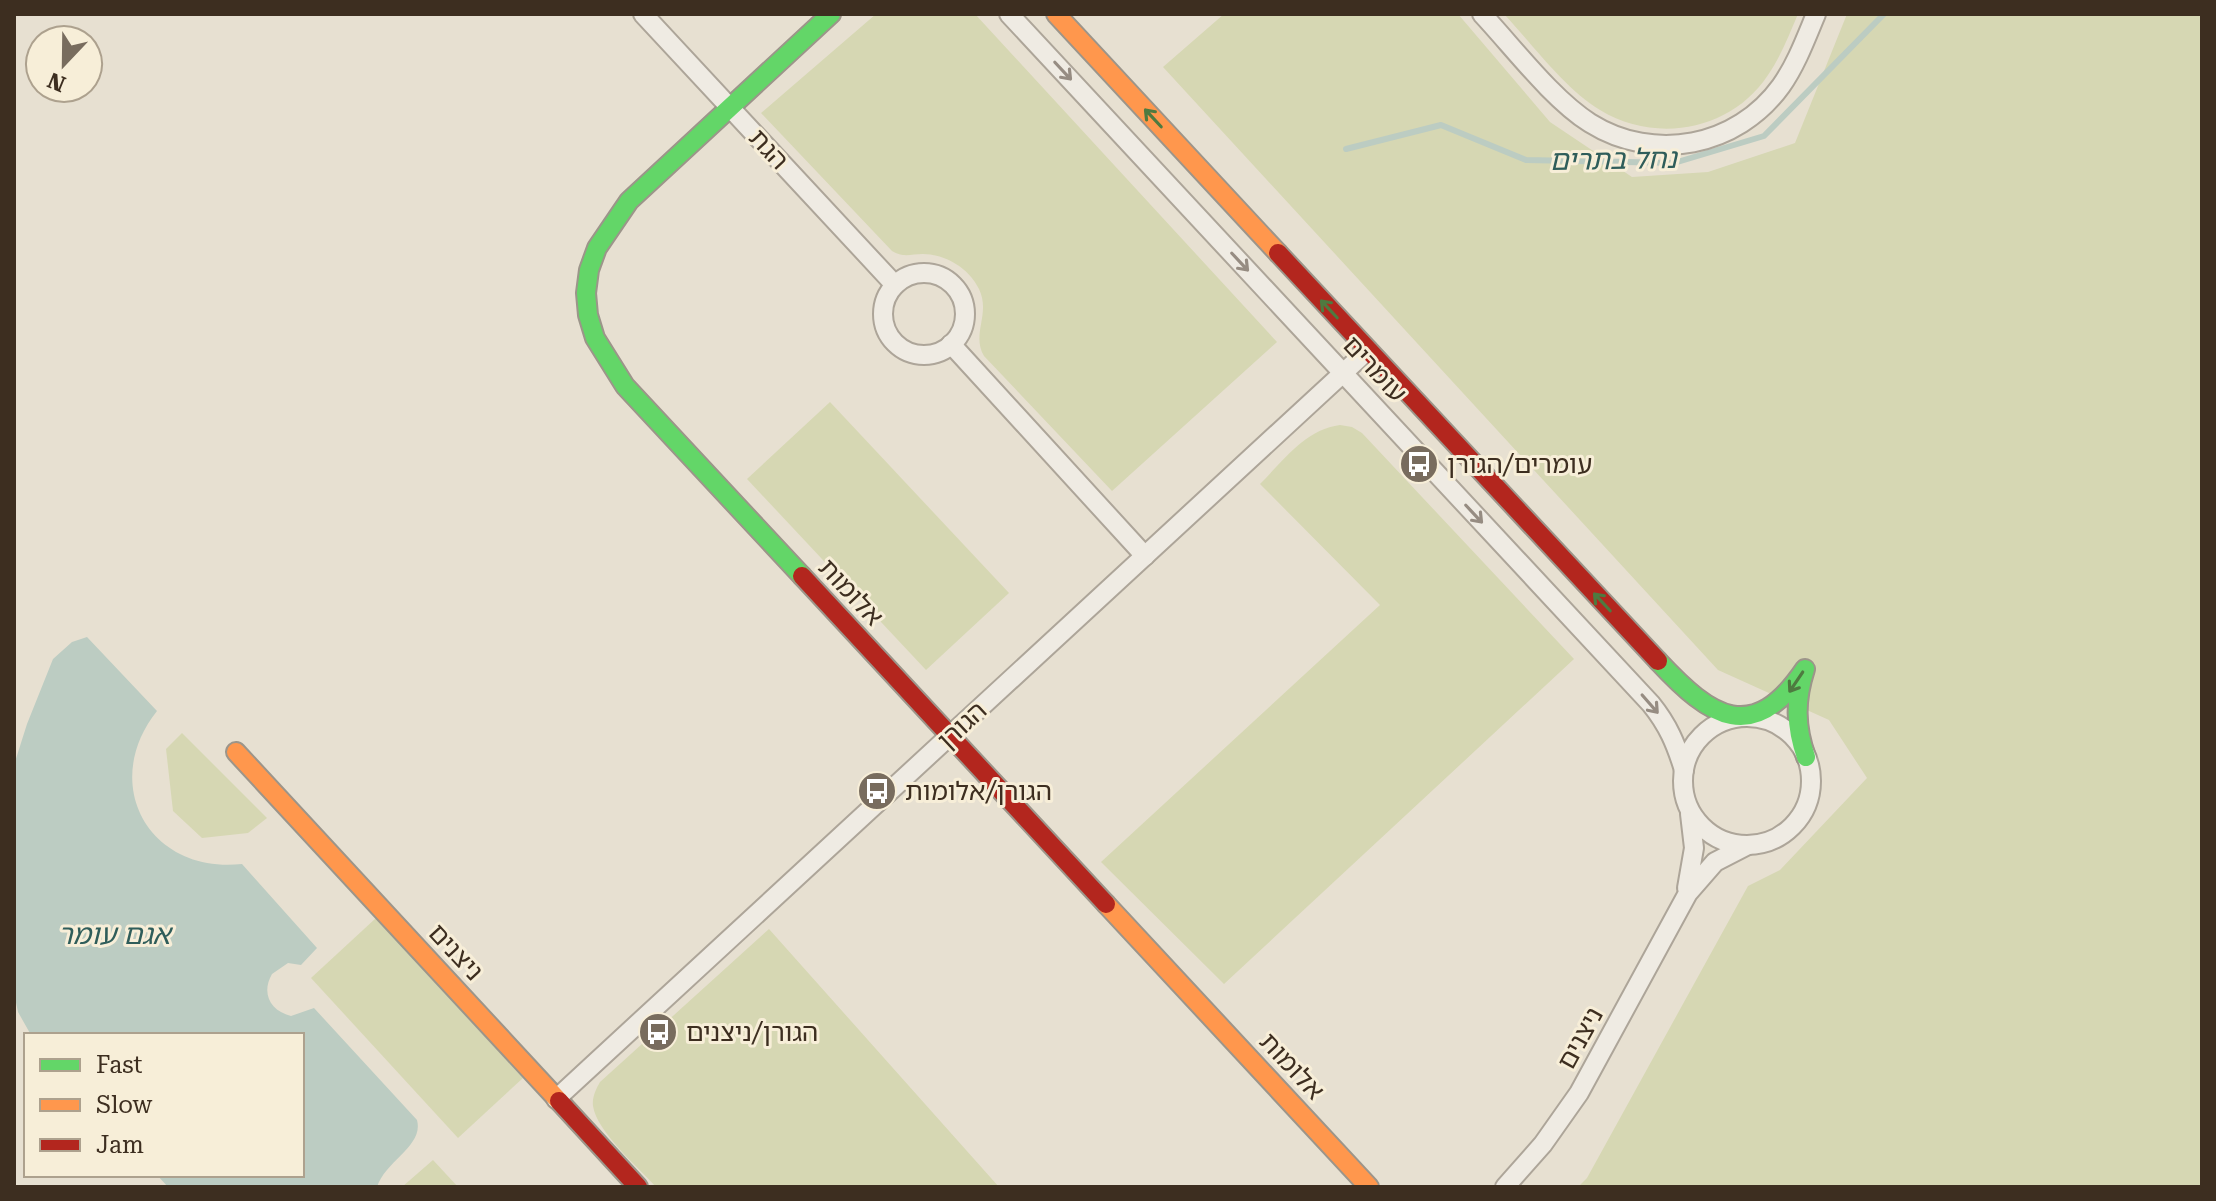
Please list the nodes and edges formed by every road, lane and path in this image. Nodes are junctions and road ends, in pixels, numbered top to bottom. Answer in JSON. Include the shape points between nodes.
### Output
{"nodes":[{"id":1,"x":643,"y":14,"type":"edge"},
{"id":2,"x":831,"y":14,"type":"edge"},
{"id":3,"x":1009,"y":14,"type":"edge"},
{"id":4,"x":1056,"y":14,"type":"edge"},
{"id":5,"x":1482,"y":14,"type":"edge"},
{"id":6,"x":1816,"y":14,"type":"edge"},
{"id":7,"x":731,"y":108,"type":"junction"},
{"id":8,"x":895,"y":285,"type":"junction"},
{"id":9,"x":951,"y":344,"type":"junction"},
{"id":10,"x":1368,"y":350,"type":"junction"},
{"id":11,"x":1343,"y":373,"type":"junction"},
{"id":12,"x":1145,"y":556,"type":"junction"},
{"id":13,"x":1746,"y":718,"type":"junction"},
{"id":14,"x":950,"y":736,"type":"junction"},
{"id":15,"x":236,"y":752,"type":"dead end"},
{"id":16,"x":1806,"y":757,"type":"junction"},
{"id":17,"x":1684,"y":770,"type":"junction"},
{"id":18,"x":1688,"y":806,"type":"junction"},
{"id":19,"x":1748,"y":845,"type":"junction"},
{"id":20,"x":1682,"y":902,"type":"junction"},
{"id":21,"x":556,"y":1099,"type":"junction"},
{"id":22,"x":638,"y":1187,"type":"edge"},
{"id":23,"x":1369,"y":1187,"type":"edge"},
{"id":24,"x":1505,"y":1187,"type":"edge"}],
"edges":[{"from":1,"to":7,"type":"street","name":"הגת"},
{"from":2,"to":7,"type":"street","name":"אלומות"},
{"from":3,"to":11,"type":"street","name":"עומרים","one_way":true},
{"from":10,"to":4,"type":"street","name":"עומרים","one_way":true},
{"from":5,"to":6,"type":"street","via":[[1589,122],[1622,139],[1656,146],[1691,144],[1725,134],[1755,114],[1781,86]]},
{"from":7,"to":8,"type":"street","name":"הגת"},
{"from":7,"to":14,"type":"street","name":"אלומות","via":[[629,201],[602,236],[587,272],[585,297],[596,344],[625,386]]},
{"from":8,"to":9,"type":"street","via":[[883,314],[895,343],[925,355]]},
{"from":8,"to":9,"type":"street","via":[[923,273],[953,285],[965,313]]},
{"from":9,"to":12,"type":"street"},
{"from":10,"to":11,"type":"street","name":"הגורן"},
{"from":13,"to":10,"type":"street","name":"עומרים","one_way":true,"via":[[1710,708],[1685,690]]},
{"from":11,"to":12,"type":"street","name":"הגורן"},
{"from":11,"to":17,"type":"street","name":"עומרים","one_way":true,"via":[[1651,704],[1675,740]]},
{"from":12,"to":14,"type":"street","name":"הגורן"},
{"from":13,"to":16,"type":"street","via":[[1782,729]]},
{"from":16,"to":13,"type":"street","one_way":true,"via":[[1795,719],[1805,669],[1778,704]]},
{"from":13,"to":17,"type":"street","via":[[1722,723],[1701,736]]},
{"from":14,"to":21,"type":"street","name":"הגורן"},
{"from":14,"to":23,"type":"street","name":"אלומות"},
{"from":15,"to":21,"type":"street","name":"ניצנים"},
{"from":16,"to":19,"type":"street","via":[[1810,793],[1800,817],[1772,840]]},
{"from":17,"to":18,"type":"street"},
{"from":18,"to":19,"type":"street","via":[[1712,834]]},
{"from":18,"to":20,"type":"street","name":"ניצנים","via":[[1693,859]]},
{"from":19,"to":20,"type":"street","name":"ניצנים","via":[[1715,862]]},
{"from":20,"to":24,"type":"street","name":"ניצנים","via":[[1579,1093]]},
{"from":21,"to":22,"type":"street","name":"ניצנים"}]}
